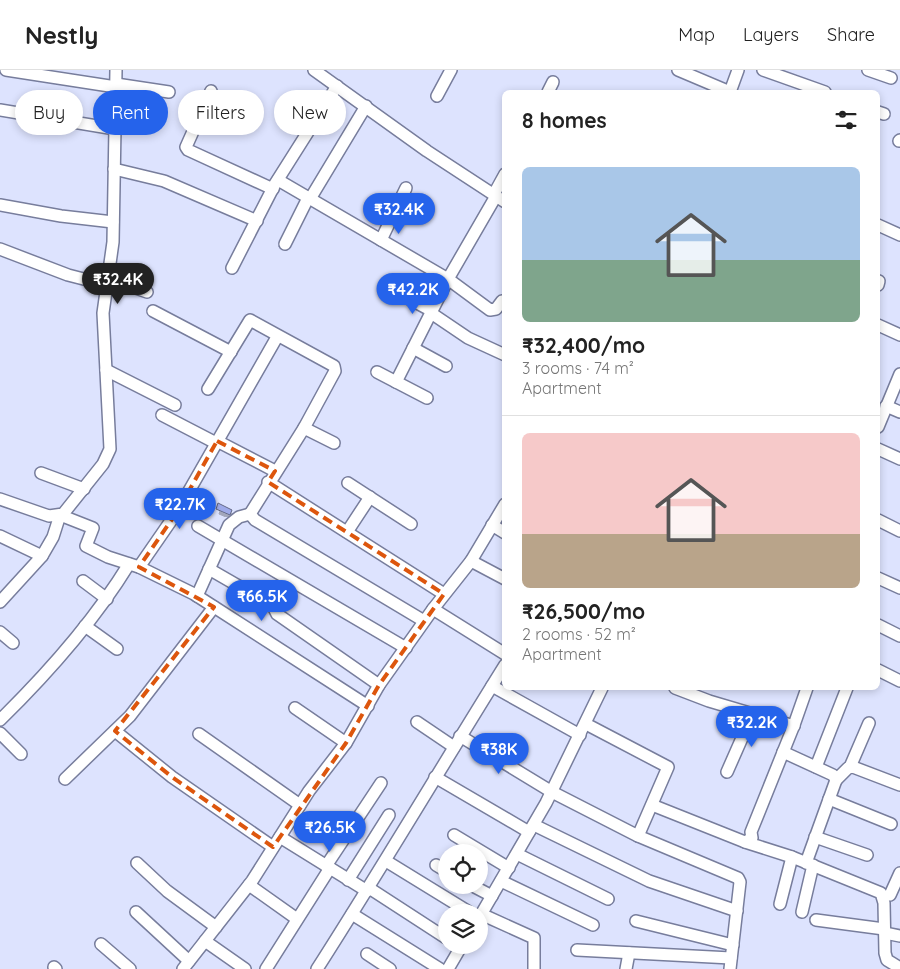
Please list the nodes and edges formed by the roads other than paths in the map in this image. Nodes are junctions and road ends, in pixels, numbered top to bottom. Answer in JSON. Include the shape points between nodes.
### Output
{"nodes":[{"id":1,"x":6,"y":70,"type":"edge"},
{"id":2,"x":116,"y":70,"type":"edge"},
{"id":3,"x":314,"y":70,"type":"edge"},
{"id":4,"x":452,"y":70,"type":"edge"},
{"id":5,"x":678,"y":70,"type":"edge"},
{"id":6,"x":738,"y":70,"type":"edge"},
{"id":7,"x":764,"y":70,"type":"edge"},
{"id":8,"x":868,"y":70,"type":"edge"},
{"id":9,"x":328,"y":74,"type":"edge"},
{"id":10,"x":697,"y":74,"type":"edge"},
{"id":11,"x":784,"y":74,"type":"edge"},
{"id":12,"x":890,"y":78,"type":"dead end"},
{"id":13,"x":116,"y":86,"type":"junction"},
{"id":14,"x":337,"y":86,"type":"junction"},
{"id":15,"x":116,"y":90,"type":"edge"},
{"id":16,"x":726,"y":90,"type":"edge"},
{"id":17,"x":731,"y":90,"type":"edge"},
{"id":18,"x":820,"y":90,"type":"edge"},
{"id":19,"x":169,"y":92,"type":"dead end"},
{"id":20,"x":437,"y":96,"type":"dead end"},
{"id":21,"x":366,"y":106,"type":"junction"},
{"id":22,"x":0,"y":110,"type":"edge"},
{"id":23,"x":93,"y":125,"type":"edge"},
{"id":24,"x":115,"y":135,"type":"edge"},
{"id":25,"x":192,"y":135,"type":"edge"},
{"id":26,"x":114,"y":169,"type":"junction"},
{"id":27,"x":502,"y":184,"type":"edge"},
{"id":28,"x":275,"y":185,"type":"junction"},
{"id":29,"x":406,"y":188,"type":"dead end"},
{"id":30,"x":498,"y":197,"type":"edge"},
{"id":31,"x":309,"y":198,"type":"junction"},
{"id":32,"x":0,"y":205,"type":"edge"},
{"id":33,"x":257,"y":220,"type":"junction"},
{"id":34,"x":113,"y":222,"type":"junction"},
{"id":35,"x":880,"y":226,"type":"edge"},
{"id":36,"x":900,"y":235,"type":"edge"},
{"id":37,"x":381,"y":240,"type":"junction"},
{"id":38,"x":285,"y":244,"type":"dead end"},
{"id":39,"x":0,"y":249,"type":"edge"},
{"id":40,"x":232,"y":268,"type":"dead end"},
{"id":41,"x":448,"y":279,"type":"junction"},
{"id":42,"x":108,"y":282,"type":"junction"},
{"id":43,"x":147,"y":292,"type":"dead end"},
{"id":44,"x":406,"y":297,"type":"dead end"},
{"id":45,"x":502,"y":301,"type":"edge"},
{"id":46,"x":153,"y":311,"type":"dead end"},
{"id":47,"x":432,"y":312,"type":"junction"},
{"id":48,"x":880,"y":326,"type":"edge"},
{"id":49,"x":900,"y":335,"type":"edge"},
{"id":50,"x":277,"y":336,"type":"junction"},
{"id":51,"x":413,"y":348,"type":"junction"},
{"id":52,"x":230,"y":352,"type":"junction"},
{"id":53,"x":502,"y":353,"type":"edge"},
{"id":54,"x":446,"y":366,"type":"dead end"},
{"id":55,"x":106,"y":370,"type":"junction"},
{"id":56,"x":377,"y":372,"type":"dead end"},
{"id":57,"x":900,"y":374,"type":"edge"},
{"id":58,"x":396,"y":382,"type":"junction"},
{"id":59,"x":208,"y":389,"type":"dead end"},
{"id":60,"x":426,"y":398,"type":"dead end"},
{"id":61,"x":175,"y":406,"type":"dead end"},
{"id":62,"x":886,"y":406,"type":"junction"},
{"id":63,"x":900,"y":412,"type":"edge"},
{"id":64,"x":162,"y":414,"type":"dead end"},
{"id":65,"x":880,"y":422,"type":"edge"},
{"id":66,"x":304,"y":428,"type":"junction"},
{"id":67,"x":216,"y":442,"type":"junction"},
{"id":68,"x":334,"y":444,"type":"dead end"},
{"id":69,"x":880,"y":450,"type":"edge"},
{"id":70,"x":900,"y":459,"type":"edge"},
{"id":71,"x":276,"y":471,"type":"junction"},
{"id":72,"x":42,"y":473,"type":"dead end"},
{"id":73,"x":268,"y":482,"type":"junction"},
{"id":74,"x":348,"y":484,"type":"dead end"},
{"id":75,"x":84,"y":489,"type":"junction"},
{"id":76,"x":370,"y":497,"type":"junction"},
{"id":77,"x":0,"y":499,"type":"edge"},
{"id":78,"x":502,"y":509,"type":"edge"},
{"id":79,"x":250,"y":514,"type":"junction"},
{"id":80,"x":60,"y":515,"type":"junction"},
{"id":81,"x":880,"y":521,"type":"edge"},
{"id":82,"x":411,"y":524,"type":"dead end"},
{"id":83,"x":492,"y":525,"type":"junction"},
{"id":84,"x":198,"y":526,"type":"dead end"},
{"id":85,"x":502,"y":530,"type":"edge"},
{"id":86,"x":900,"y":531,"type":"edge"},
{"id":87,"x":347,"y":532,"type":"junction"},
{"id":88,"x":0,"y":536,"type":"edge"},
{"id":89,"x":222,"y":540,"type":"junction"},
{"id":90,"x":42,"y":556,"type":"junction"},
{"id":91,"x":471,"y":561,"type":"junction"},
{"id":92,"x":134,"y":565,"type":"junction"},
{"id":93,"x":209,"y":569,"type":"junction"},
{"id":94,"x":502,"y":577,"type":"edge"},
{"id":95,"x":880,"y":579,"type":"edge"},
{"id":96,"x":83,"y":581,"type":"dead end"},
{"id":97,"x":900,"y":588,"type":"edge"},
{"id":98,"x":444,"y":594,"type":"junction"},
{"id":99,"x":197,"y":596,"type":"junction"},
{"id":100,"x":107,"y":599,"type":"junction"},
{"id":101,"x":0,"y":602,"type":"edge"},
{"id":102,"x":214,"y":607,"type":"junction"},
{"id":103,"x":433,"y":609,"type":"junction"},
{"id":104,"x":424,"y":621,"type":"junction"},
{"id":105,"x":85,"y":626,"type":"junction"},
{"id":106,"x":880,"y":626,"type":"edge"},
{"id":107,"x":0,"y":632,"type":"edge"},
{"id":108,"x":900,"y":636,"type":"edge"},
{"id":109,"x":13,"y":643,"type":"dead end"},
{"id":110,"x":406,"y":648,"type":"junction"},
{"id":111,"x":116,"y":649,"type":"dead end"},
{"id":112,"x":502,"y":652,"type":"edge"},
{"id":113,"x":502,"y":670,"type":"edge"},
{"id":114,"x":880,"y":671,"type":"edge"},
{"id":115,"x":900,"y":681,"type":"edge"},
{"id":116,"x":379,"y":684,"type":"junction"},
{"id":117,"x":492,"y":686,"type":"junction"},
{"id":118,"x":601,"y":690,"type":"edge"},
{"id":119,"x":680,"y":690,"type":"edge"},
{"id":120,"x":806,"y":690,"type":"edge"},
{"id":121,"x":847,"y":690,"type":"edge"},
{"id":122,"x":368,"y":706,"type":"junction"},
{"id":123,"x":294,"y":708,"type":"dead end"},
{"id":124,"x":753,"y":714,"type":"junction"},
{"id":125,"x":0,"y":720,"type":"edge"},
{"id":126,"x":417,"y":722,"type":"dead end"},
{"id":127,"x":869,"y":723,"type":"dead end"},
{"id":128,"x":586,"y":724,"type":"junction"},
{"id":129,"x":794,"y":726,"type":"junction"},
{"id":130,"x":116,"y":731,"type":"junction"},
{"id":131,"x":0,"y":733,"type":"edge"},
{"id":132,"x":199,"y":734,"type":"dead end"},
{"id":133,"x":580,"y":735,"type":"junction"},
{"id":134,"x":460,"y":736,"type":"junction"},
{"id":135,"x":346,"y":743,"type":"junction"},
{"id":136,"x":454,"y":747,"type":"junction"},
{"id":137,"x":783,"y":752,"type":"junction"},
{"id":138,"x":21,"y":754,"type":"dead end"},
{"id":139,"x":816,"y":767,"type":"junction"},
{"id":140,"x":850,"y":767,"type":"junction"},
{"id":141,"x":727,"y":772,"type":"dead end"},
{"id":142,"x":435,"y":777,"type":"junction"},
{"id":143,"x":65,"y":779,"type":"dead end"},
{"id":144,"x":836,"y":780,"type":"junction"},
{"id":145,"x":381,"y":784,"type":"dead end"},
{"id":146,"x":900,"y":785,"type":"edge"},
{"id":147,"x":552,"y":792,"type":"junction"},
{"id":148,"x":829,"y":799,"type":"junction"},
{"id":149,"x":300,"y":804,"type":"junction"},
{"id":150,"x":652,"y":805,"type":"junction"},
{"id":151,"x":389,"y":815,"type":"dead end"},
{"id":152,"x":891,"y":824,"type":"dead end"},
{"id":153,"x":532,"y":829,"type":"junction"},
{"id":154,"x":454,"y":835,"type":"dead end"},
{"id":155,"x":638,"y":836,"type":"junction"},
{"id":156,"x":280,"y":837,"type":"junction"},
{"id":157,"x":815,"y":837,"type":"junction"},
{"id":158,"x":745,"y":842,"type":"junction"},
{"id":159,"x":273,"y":848,"type":"junction"},
{"id":160,"x":517,"y":854,"type":"junction"},
{"id":161,"x":867,"y":855,"type":"dead end"},
{"id":162,"x":792,"y":857,"type":"junction"},
{"id":163,"x":386,"y":861,"type":"junction"},
{"id":164,"x":137,"y":863,"type":"dead end"},
{"id":165,"x":810,"y":864,"type":"junction"},
{"id":166,"x":328,"y":867,"type":"junction"},
{"id":167,"x":509,"y":868,"type":"junction"},
{"id":168,"x":900,"y":872,"type":"edge"},
{"id":169,"x":348,"y":880,"type":"junction"},
{"id":170,"x":502,"y":881,"type":"junction"},
{"id":171,"x":249,"y":885,"type":"junction"},
{"id":172,"x":368,"y":890,"type":"junction"},
{"id":173,"x":488,"y":894,"type":"edge"},
{"id":174,"x":890,"y":895,"type":"edge"},
{"id":175,"x":492,"y":896,"type":"junction"},
{"id":176,"x":608,"y":899,"type":"dead end"},
{"id":177,"x":456,"y":904,"type":"edge"},
{"id":178,"x":487,"y":904,"type":"edge"},
{"id":179,"x":780,"y":904,"type":"dead end"},
{"id":180,"x":136,"y":912,"type":"dead end"},
{"id":181,"x":737,"y":912,"type":"junction"},
{"id":182,"x":802,"y":912,"type":"dead end"},
{"id":183,"x":352,"y":914,"type":"junction"},
{"id":184,"x":297,"y":919,"type":"junction"},
{"id":185,"x":488,"y":919,"type":"edge"},
{"id":186,"x":816,"y":920,"type":"dead end"},
{"id":187,"x":636,"y":921,"type":"dead end"},
{"id":188,"x":593,"y":925,"type":"dead end"},
{"id":189,"x":216,"y":927,"type":"junction"},
{"id":190,"x":884,"y":931,"type":"junction"},
{"id":191,"x":438,"y":933,"type":"edge"},
{"id":192,"x":900,"y":936,"type":"edge"},
{"id":193,"x":205,"y":941,"type":"junction"},
{"id":194,"x":102,"y":944,"type":"dead end"},
{"id":195,"x":733,"y":945,"type":"junction"},
{"id":196,"x":577,"y":950,"type":"dead end"},
{"id":197,"x":629,"y":953,"type":"junction"},
{"id":198,"x":367,"y":954,"type":"dead end"},
{"id":199,"x":456,"y":954,"type":"edge"},
{"id":200,"x":731,"y":964,"type":"edge"},
{"id":201,"x":884,"y":964,"type":"edge"},
{"id":202,"x":186,"y":965,"type":"edge"},
{"id":203,"x":900,"y":968,"type":"edge"},
{"id":204,"x":130,"y":969,"type":"edge"},
{"id":205,"x":245,"y":969,"type":"edge"},
{"id":206,"x":266,"y":969,"type":"edge"},
{"id":207,"x":317,"y":969,"type":"edge"},
{"id":208,"x":390,"y":969,"type":"edge"},
{"id":209,"x":440,"y":969,"type":"edge"},
{"id":210,"x":448,"y":969,"type":"edge"},
{"id":211,"x":534,"y":969,"type":"edge"},
{"id":212,"x":626,"y":969,"type":"edge"}],
"edges":[{"from":1,"to":13,"type":"street"},
{"from":2,"to":13,"type":"street"},
{"from":3,"to":9,"type":"street"},
{"from":4,"to":20,"type":"street"},
{"from":5,"to":10,"type":"street"},
{"from":6,"to":17,"type":"street"},
{"from":7,"to":11,"type":"street"},
{"from":8,"to":12,"type":"street"},
{"from":9,"to":14,"type":"street"},
{"from":10,"to":16,"type":"street"},
{"from":11,"to":18,"type":"street"},
{"from":13,"to":15,"type":"street"},
{"from":13,"to":19,"type":"street"},
{"from":14,"to":21,"type":"street"},
{"from":14,"to":28,"type":"street"},
{"from":21,"to":30,"type":"street"},
{"from":21,"to":31,"type":"street"},
{"from":22,"to":23,"type":"street"},
{"from":24,"to":26,"type":"street"},
{"from":25,"to":28,"type":"street","via":[[186,147]]},
{"from":26,"to":33,"type":"street","via":[[164,181]]},
{"from":26,"to":34,"type":"street"},
{"from":27,"to":30,"type":"street"},
{"from":28,"to":31,"type":"street"},
{"from":28,"to":33,"type":"street"},
{"from":29,"to":37,"type":"street"},
{"from":30,"to":41,"type":"street"},
{"from":31,"to":37,"type":"street"},
{"from":31,"to":38,"type":"street"},
{"from":32,"to":34,"type":"street"},
{"from":33,"to":40,"type":"street"},
{"from":34,"to":42,"type":"street"},
{"from":35,"to":36,"type":"street"},
{"from":37,"to":41,"type":"street"},
{"from":39,"to":42,"type":"street","via":[[68,275]]},
{"from":41,"to":45,"type":"street","via":[[490,310],[496,309]]},
{"from":41,"to":47,"type":"street"},
{"from":42,"to":43,"type":"street"},
{"from":42,"to":55,"type":"street","via":[[104,313]]},
{"from":44,"to":47,"type":"street"},
{"from":46,"to":52,"type":"street"},
{"from":47,"to":51,"type":"street"},
{"from":47,"to":53,"type":"street","via":[[468,338]]},
{"from":48,"to":49,"type":"street"},
{"from":50,"to":52,"type":"street","via":[[249,320]]},
{"from":50,"to":66,"type":"street","via":[[335,368]]},
{"from":50,"to":67,"type":"street"},
{"from":51,"to":54,"type":"street"},
{"from":51,"to":58,"type":"street"},
{"from":52,"to":59,"type":"street"},
{"from":55,"to":61,"type":"street"},
{"from":55,"to":75,"type":"street","via":[[110,449]]},
{"from":56,"to":58,"type":"street"},
{"from":57,"to":62,"type":"street"},
{"from":58,"to":60,"type":"street"},
{"from":62,"to":63,"type":"street"},
{"from":62,"to":65,"type":"street"},
{"from":64,"to":67,"type":"street"},
{"from":66,"to":68,"type":"street"},
{"from":66,"to":71,"type":"street"},
{"from":67,"to":71,"type":"street"},
{"from":67,"to":92,"type":"street","via":[[177,512]]},
{"from":69,"to":70,"type":"street"},
{"from":71,"to":73,"type":"street"},
{"from":72,"to":75,"type":"street"},
{"from":73,"to":79,"type":"street"},
{"from":73,"to":87,"type":"street"},
{"from":74,"to":76,"type":"street"},
{"from":75,"to":80,"type":"street"},
{"from":76,"to":82,"type":"street"},
{"from":76,"to":87,"type":"street"},
{"from":77,"to":80,"type":"street","via":[[49,516]]},
{"from":78,"to":83,"type":"street"},
{"from":79,"to":89,"type":"street","via":[[234,520]]},
{"from":79,"to":104,"type":"street"},
{"from":80,"to":90,"type":"street"},
{"from":80,"to":92,"type":"street","via":[[93,528],[86,546]]},
{"from":81,"to":86,"type":"street"},
{"from":83,"to":85,"type":"street"},
{"from":83,"to":91,"type":"street"},
{"from":84,"to":89,"type":"street"},
{"from":87,"to":98,"type":"street"},
{"from":88,"to":90,"type":"street"},
{"from":89,"to":93,"type":"street"},
{"from":89,"to":110,"type":"street"},
{"from":90,"to":101,"type":"street"},
{"from":91,"to":94,"type":"street"},
{"from":91,"to":98,"type":"street"},
{"from":92,"to":99,"type":"street"},
{"from":92,"to":100,"type":"street"},
{"from":93,"to":99,"type":"street"},
{"from":93,"to":116,"type":"street","via":[[274,606],[276,614]]},
{"from":95,"to":97,"type":"street"},
{"from":96,"to":100,"type":"street"},
{"from":98,"to":103,"type":"street"},
{"from":99,"to":102,"type":"street"},
{"from":100,"to":105,"type":"street"},
{"from":102,"to":122,"type":"street"},
{"from":102,"to":130,"type":"street","via":[[140,705]]},
{"from":103,"to":104,"type":"street"},
{"from":103,"to":112,"type":"street"},
{"from":104,"to":110,"type":"street"},
{"from":105,"to":111,"type":"street"},
{"from":105,"to":125,"type":"street","via":[[36,685]]},
{"from":106,"to":108,"type":"street"},
{"from":107,"to":109,"type":"street"},
{"from":110,"to":116,"type":"street"},
{"from":113,"to":117,"type":"street"},
{"from":114,"to":115,"type":"street"},
{"from":116,"to":122,"type":"street"},
{"from":117,"to":133,"type":"street"},
{"from":117,"to":134,"type":"street"},
{"from":118,"to":128,"type":"street"},
{"from":119,"to":124,"type":"street"},
{"from":120,"to":129,"type":"street"},
{"from":121,"to":139,"type":"street"},
{"from":122,"to":135,"type":"street"},
{"from":123,"to":135,"type":"street"},
{"from":124,"to":129,"type":"street"},
{"from":124,"to":141,"type":"street"},
{"from":126,"to":136,"type":"street"},
{"from":127,"to":140,"type":"street"},
{"from":128,"to":133,"type":"street"},
{"from":128,"to":150,"type":"street","via":[[666,765],[668,772]]},
{"from":129,"to":137,"type":"street"},
{"from":130,"to":143,"type":"street"},
{"from":130,"to":159,"type":"street","via":[[172,777]]},
{"from":131,"to":138,"type":"street"},
{"from":132,"to":149,"type":"street"},
{"from":133,"to":147,"type":"street"},
{"from":134,"to":136,"type":"street"},
{"from":134,"to":147,"type":"street"},
{"from":135,"to":149,"type":"street"},
{"from":136,"to":142,"type":"street"},
{"from":137,"to":139,"type":"street"},
{"from":137,"to":158,"type":"street","via":[[751,832],[752,838]]},
{"from":139,"to":144,"type":"street","via":[[833,775]]},
{"from":140,"to":144,"type":"street"},
{"from":140,"to":146,"type":"street"},
{"from":142,"to":153,"type":"street"},
{"from":142,"to":163,"type":"street"},
{"from":144,"to":148,"type":"street"},
{"from":145,"to":166,"type":"street"},
{"from":147,"to":153,"type":"street"},
{"from":147,"to":155,"type":"street"},
{"from":148,"to":152,"type":"street"},
{"from":148,"to":157,"type":"street"},
{"from":149,"to":156,"type":"street"},
{"from":150,"to":155,"type":"street"},
{"from":150,"to":158,"type":"street"},
{"from":151,"to":169,"type":"street"},
{"from":153,"to":160,"type":"street"},
{"from":153,"to":181,"type":"street","via":[[649,880]]},
{"from":154,"to":167,"type":"street"},
{"from":155,"to":181,"type":"street","via":[[738,878]]},
{"from":156,"to":159,"type":"street"},
{"from":156,"to":166,"type":"street"},
{"from":157,"to":161,"type":"street"},
{"from":157,"to":165,"type":"street"},
{"from":158,"to":162,"type":"street"},
{"from":159,"to":171,"type":"street"},
{"from":160,"to":167,"type":"street"},
{"from":160,"to":176,"type":"street"},
{"from":162,"to":165,"type":"street"},
{"from":162,"to":179,"type":"street"},
{"from":163,"to":172,"type":"street"},
{"from":163,"to":177,"type":"street"},
{"from":164,"to":189,"type":"street","via":[[167,891]]},
{"from":165,"to":174,"type":"street"},
{"from":165,"to":182,"type":"street"},
{"from":166,"to":169,"type":"street"},
{"from":166,"to":184,"type":"street"},
{"from":167,"to":170,"type":"street"},
{"from":168,"to":174,"type":"street"},
{"from":169,"to":172,"type":"street"},
{"from":170,"to":175,"type":"street"},
{"from":170,"to":188,"type":"street"},
{"from":171,"to":184,"type":"street"},
{"from":171,"to":189,"type":"street"},
{"from":172,"to":183,"type":"street"},
{"from":172,"to":191,"type":"street"},
{"from":173,"to":175,"type":"street"},
{"from":174,"to":190,"type":"street","via":[[884,904]]},
{"from":175,"to":178,"type":"street"},
{"from":180,"to":202,"type":"street"},
{"from":181,"to":195,"type":"street"},
{"from":183,"to":207,"type":"street"},
{"from":183,"to":209,"type":"street"},
{"from":184,"to":206,"type":"street"},
{"from":185,"to":211,"type":"street","via":[[534,938]]},
{"from":186,"to":190,"type":"street"},
{"from":187,"to":195,"type":"street"},
{"from":189,"to":193,"type":"street"},
{"from":190,"to":192,"type":"street"},
{"from":190,"to":201,"type":"street"},
{"from":193,"to":202,"type":"street"},
{"from":193,"to":205,"type":"street"},
{"from":194,"to":204,"type":"street"},
{"from":195,"to":200,"type":"street"},
{"from":196,"to":197,"type":"street"},
{"from":197,"to":200,"type":"street"},
{"from":197,"to":212,"type":"street"},
{"from":198,"to":208,"type":"street"},
{"from":199,"to":210,"type":"street"},
{"from":201,"to":203,"type":"street"}]}
